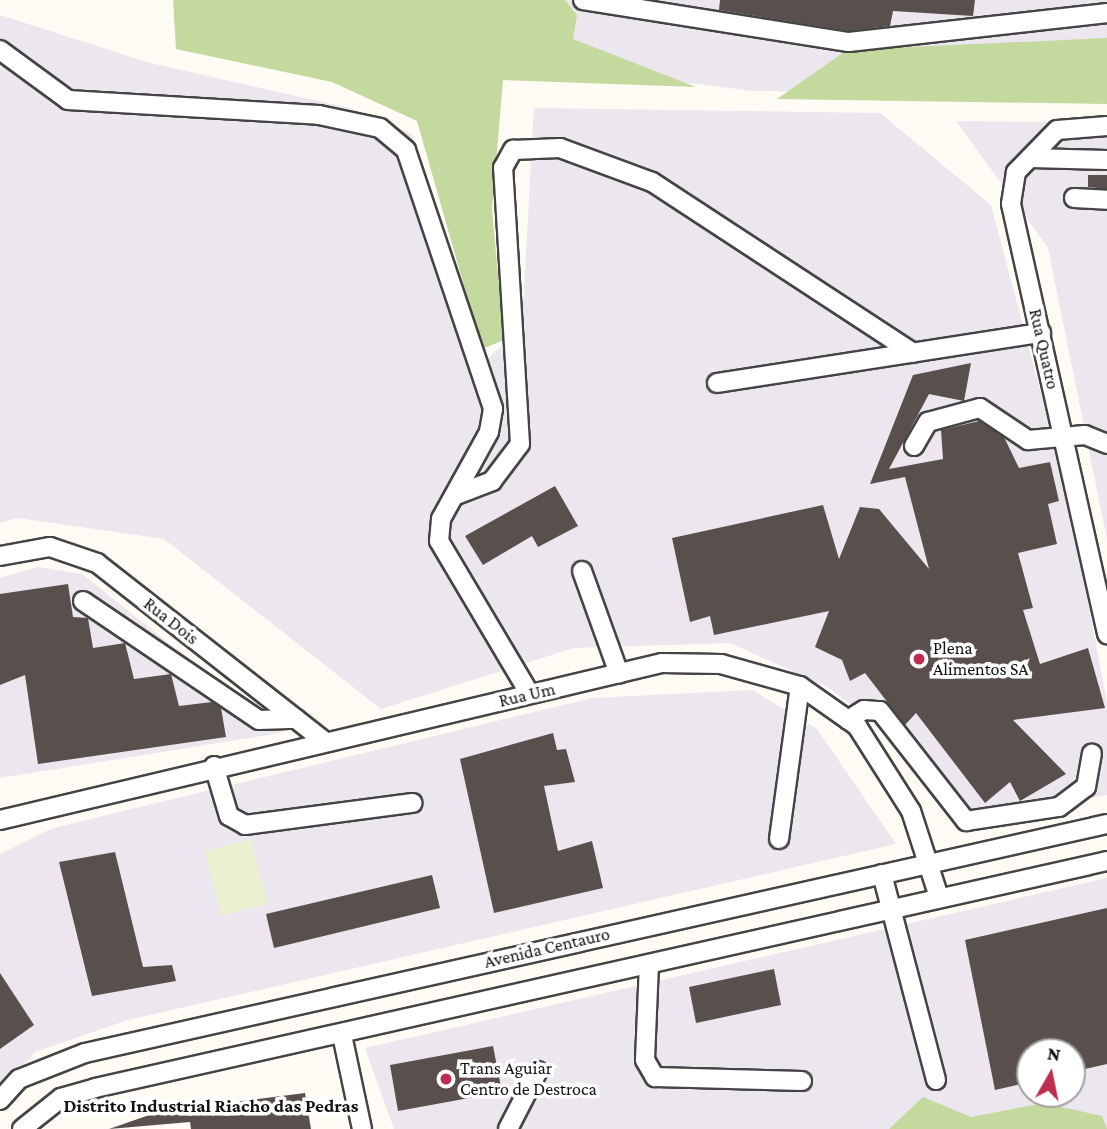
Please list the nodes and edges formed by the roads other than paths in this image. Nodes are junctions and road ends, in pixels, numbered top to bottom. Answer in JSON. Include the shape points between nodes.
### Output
{"nodes":[{"id":1,"x":583,"y":0,"type":"edge"},
{"id":2,"x":690,"y":8,"type":"edge"},
{"id":3,"x":1107,"y":13,"type":"edge"},
{"id":4,"x":0,"y":50,"type":"edge"},
{"id":5,"x":1107,"y":126,"type":"edge"},
{"id":6,"x":1030,"y":158,"type":"junction"},
{"id":7,"x":1107,"y":160,"type":"edge"},
{"id":8,"x":1074,"y":198,"type":"dead end"},
{"id":9,"x":1107,"y":200,"type":"edge"},
{"id":10,"x":1041,"y":333,"type":"junction"},
{"id":11,"x":913,"y":353,"type":"junction"},
{"id":12,"x":717,"y":383,"type":"dead end"},
{"id":13,"x":1064,"y":435,"type":"junction"},
{"id":14,"x":1107,"y":444,"type":"edge"},
{"id":15,"x":914,"y":446,"type":"dead end"},
{"id":16,"x":456,"y":495,"type":"junction"},
{"id":17,"x":5,"y":551,"type":"edge"},
{"id":18,"x":582,"y":571,"type":"dead end"},
{"id":19,"x":83,"y":601,"type":"dead end"},
{"id":20,"x":1107,"y":634,"type":"edge"},
{"id":21,"x":619,"y":674,"type":"junction"},
{"id":22,"x":800,"y":686,"type":"junction"},
{"id":23,"x":530,"y":694,"type":"junction"},
{"id":24,"x":296,"y":719,"type":"junction"},
{"id":25,"x":848,"y":720,"type":"junction"},
{"id":26,"x":324,"y":741,"type":"junction"},
{"id":27,"x":1092,"y":754,"type":"dead end"},
{"id":28,"x":214,"y":766,"type":"junction"},
{"id":29,"x":413,"y":803,"type":"dead end"},
{"id":30,"x":0,"y":820,"type":"edge"},
{"id":31,"x":1107,"y":824,"type":"edge"},
{"id":32,"x":779,"y":839,"type":"dead end"},
{"id":33,"x":931,"y":861,"type":"junction"},
{"id":34,"x":1107,"y":861,"type":"edge"},
{"id":35,"x":882,"y":874,"type":"junction"},
{"id":36,"x":939,"y":897,"type":"junction"},
{"id":37,"x":892,"y":907,"type":"junction"},
{"id":38,"x":649,"y":964,"type":"junction"},
{"id":39,"x":342,"y":1035,"type":"junction"},
{"id":40,"x":538,"y":1071,"type":"dead end"},
{"id":41,"x":936,"y":1080,"type":"dead end"},
{"id":42,"x":802,"y":1081,"type":"dead end"},
{"id":43,"x":0,"y":1100,"type":"edge"},
{"id":44,"x":22,"y":1129,"type":"edge"},
{"id":45,"x":362,"y":1129,"type":"edge"},
{"id":46,"x":508,"y":1129,"type":"edge"}],
"edges":[{"from":1,"to":2,"type":"street"},
{"from":2,"to":3,"type":"street","via":[[849,41]]},
{"from":4,"to":16,"type":"street","via":[[68,100],[319,115],[380,128],[396,138],[406,149],[493,409],[489,432]]},
{"from":5,"to":6,"type":"street","name":"Rua Quatro","via":[[1057,130]]},
{"from":6,"to":7,"type":"street"},
{"from":6,"to":10,"type":"street","name":"Rua Quatro","via":[[1016,172],[1011,204]]},
{"from":8,"to":9,"type":"street"},
{"from":10,"to":11,"type":"street"},
{"from":10,"to":13,"type":"street","name":"Rua Quatro"},
{"from":11,"to":12,"type":"street"},
{"from":11,"to":16,"type":"street","via":[[652,182],[560,148],[513,150],[502,168],[520,444],[492,481]]},
{"from":13,"to":14,"type":"street","via":[[1102,438]]},
{"from":13,"to":15,"type":"street","via":[[1028,440],[980,408],[928,422]]},
{"from":13,"to":20,"type":"street","name":"Rua Quatro"},
{"from":16,"to":23,"type":"street","via":[[440,519],[439,541]]},
{"from":17,"to":24,"type":"street","name":"Rua Dois","via":[[50,547],[97,563]]},
{"from":18,"to":21,"type":"street"},
{"from":19,"to":24,"type":"street","via":[[259,720]]},
{"from":21,"to":22,"type":"street","name":"Rua Um","via":[[663,663],[721,664]]},
{"from":21,"to":23,"type":"street","name":"Rua Um"},
{"from":22,"to":25,"type":"street","name":"Rua Um"},
{"from":22,"to":32,"type":"street"},
{"from":23,"to":26,"type":"street","name":"Rua Um"},
{"from":24,"to":26,"type":"street","name":"Rua Dois"},
{"from":25,"to":27,"type":"street","via":[[864,710],[880,711],[966,821],[1059,807],[1086,787]]},
{"from":25,"to":33,"type":"street","name":"Rua Um","via":[[885,763]]},
{"from":26,"to":28,"type":"street","name":"Rua Um"},
{"from":28,"to":29,"type":"street","via":[[229,816],[245,825]]},
{"from":28,"to":30,"type":"street","name":"Rua Um"},
{"from":31,"to":33,"type":"street","name":"Avenida Centauro"},
{"from":33,"to":35,"type":"street","name":"Avenida Centauro"},
{"from":33,"to":36,"type":"street","name":"Rua Um"},
{"from":34,"to":36,"type":"street"},
{"from":35,"to":37,"type":"street"},
{"from":35,"to":43,"type":"street","name":"Avenida Centauro","via":[[85,1053],[19,1079]]},
{"from":36,"to":37,"type":"street"},
{"from":37,"to":38,"type":"street"},
{"from":37,"to":41,"type":"street"},
{"from":38,"to":39,"type":"street"},
{"from":38,"to":42,"type":"street","via":[[645,1060],[655,1077]]},
{"from":39,"to":44,"type":"street","via":[[95,1088],[61,1098]]},
{"from":39,"to":45,"type":"street"},
{"from":40,"to":46,"type":"street"}]}
